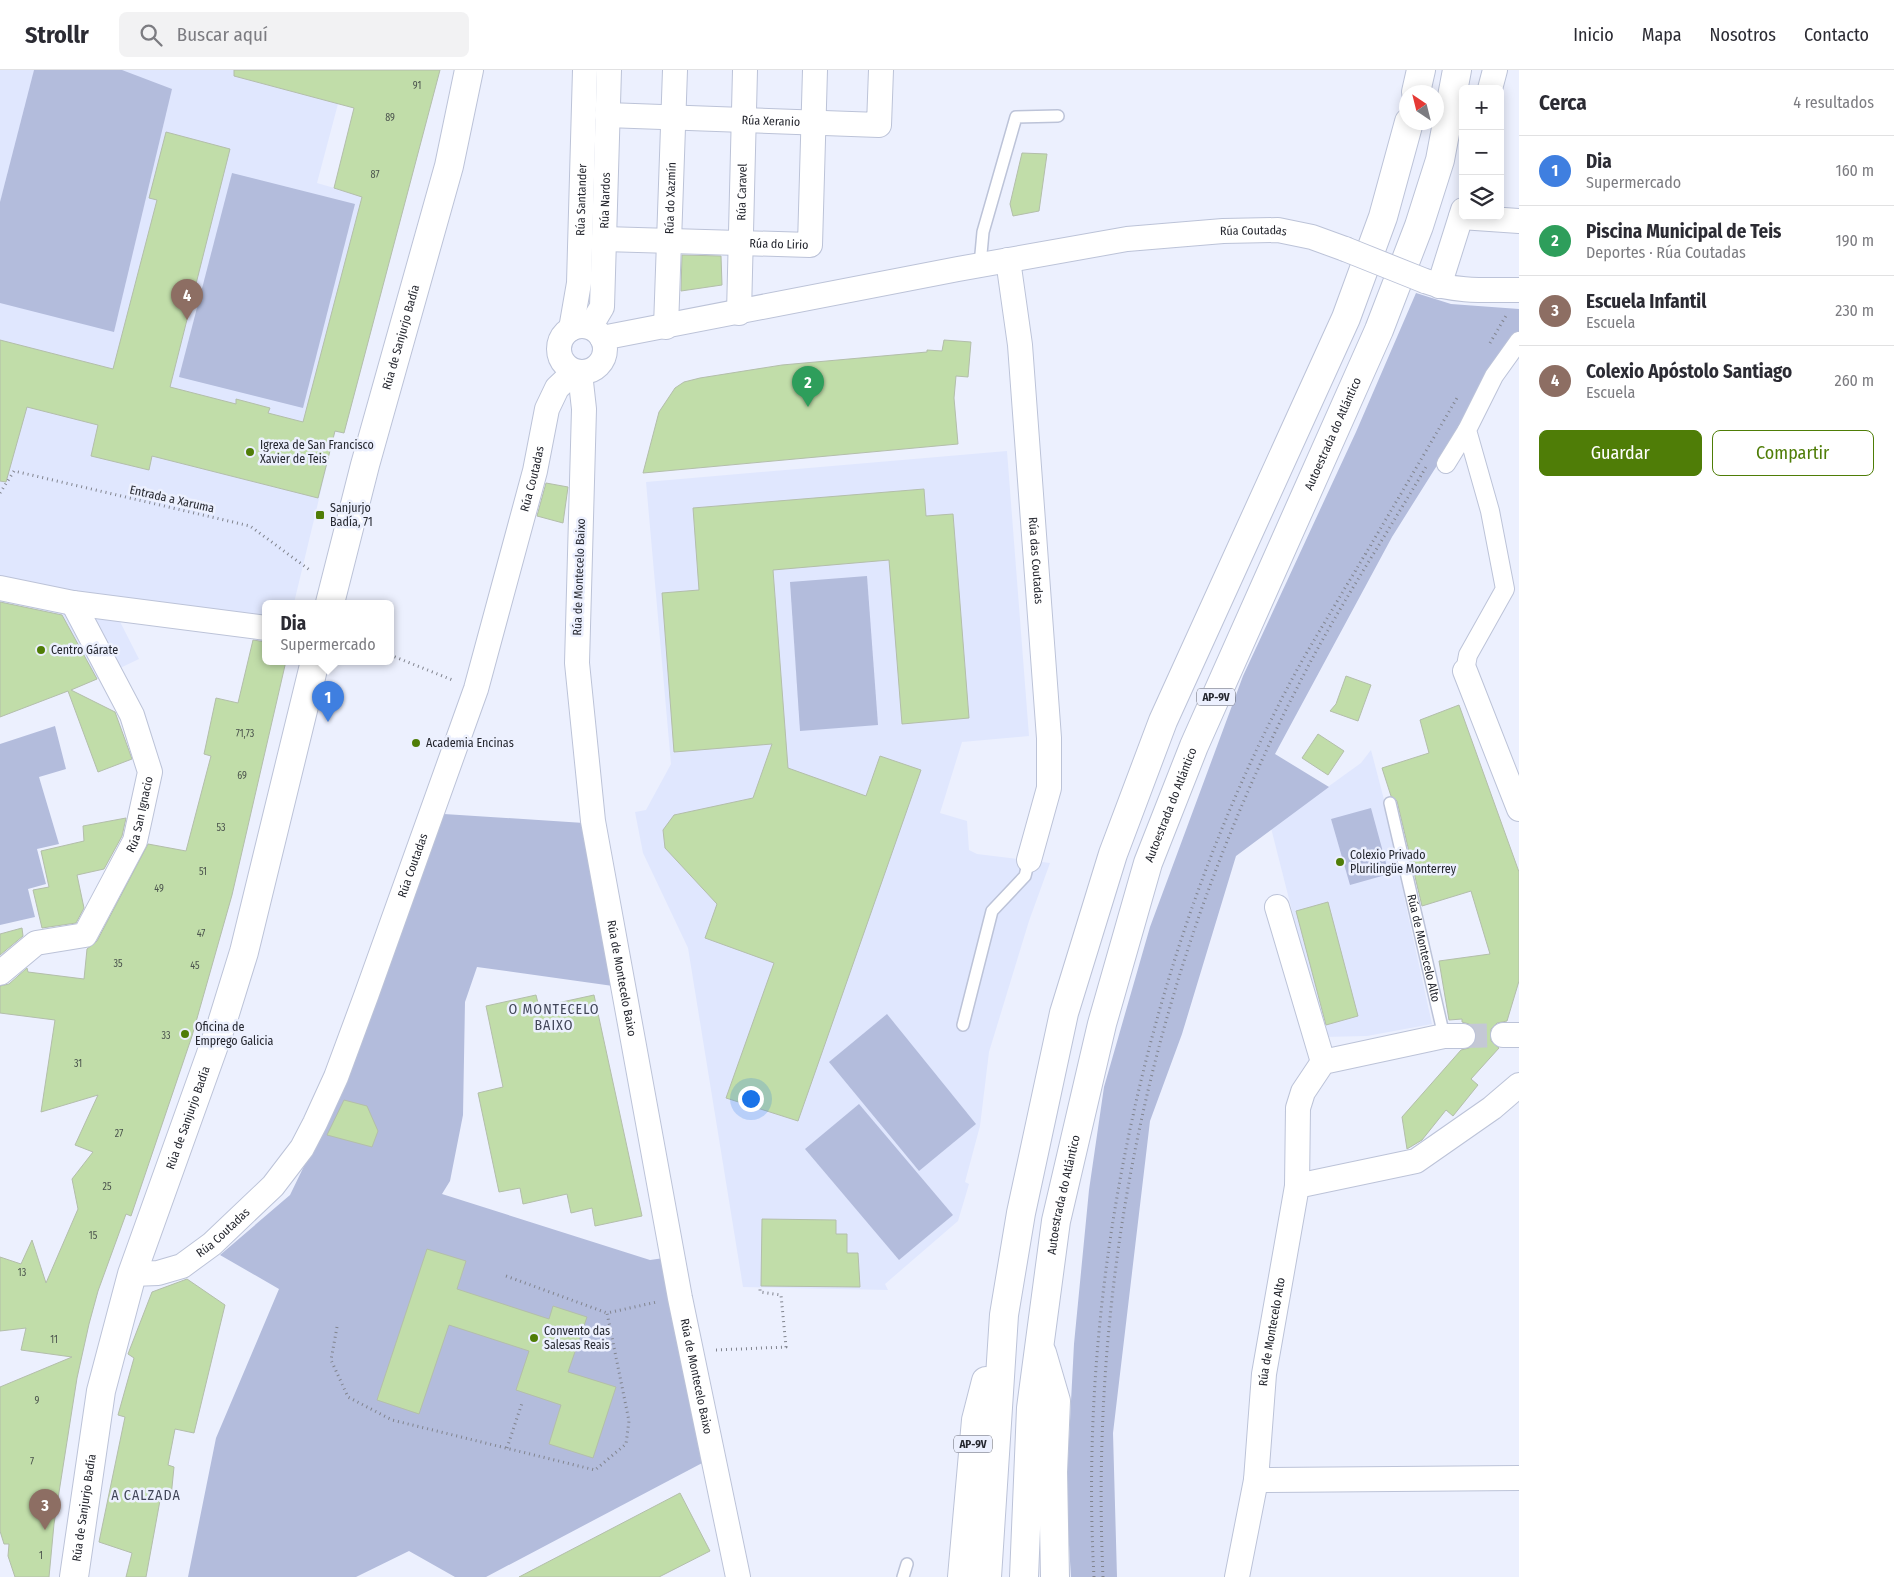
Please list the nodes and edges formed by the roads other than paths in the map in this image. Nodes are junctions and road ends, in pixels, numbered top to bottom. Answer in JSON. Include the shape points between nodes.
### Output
{"nodes":[{"id":1,"x":469,"y":70,"type":"edge"},
{"id":2,"x":585,"y":70,"type":"edge"},
{"id":3,"x":609,"y":70,"type":"edge"},
{"id":4,"x":675,"y":70,"type":"edge"},
{"id":5,"x":745,"y":70,"type":"edge"},
{"id":6,"x":815,"y":70,"type":"edge"},
{"id":7,"x":881,"y":70,"type":"edge"},
{"id":8,"x":1421,"y":70,"type":"edge"},
{"id":9,"x":1457,"y":70,"type":"edge"},
{"id":10,"x":1494,"y":70,"type":"edge"},
{"id":11,"x":1418,"y":85,"type":"edge"},
{"id":12,"x":1491,"y":85,"type":"edge"},
{"id":13,"x":608,"y":115,"type":"junction"},
{"id":14,"x":674,"y":116,"type":"junction"},
{"id":15,"x":1058,"y":116,"type":"dead end"},
{"id":16,"x":744,"y":118,"type":"junction"},
{"id":17,"x":813,"y":122,"type":"junction"},
{"id":18,"x":1407,"y":130,"type":"edge"},
{"id":19,"x":1504,"y":218,"type":"edge"},
{"id":20,"x":1459,"y":220,"type":"edge"},
{"id":21,"x":1519,"y":220,"type":"edge"},
{"id":22,"x":604,"y":239,"type":"junction"},
{"id":23,"x":669,"y":241,"type":"junction"},
{"id":24,"x":740,"y":243,"type":"junction"},
{"id":25,"x":1008,"y":260,"type":"junction"},
{"id":26,"x":980,"y":265,"type":"junction"},
{"id":27,"x":1432,"y":284,"type":"junction"},
{"id":28,"x":1514,"y":300,"type":"edge"},
{"id":29,"x":738,"y":313,"type":"junction"},
{"id":30,"x":666,"y":327,"type":"junction"},
{"id":31,"x":588,"y":331,"type":"junction"},
{"id":32,"x":1519,"y":342,"type":"edge"},
{"id":33,"x":577,"y":372,"type":"junction"},
{"id":34,"x":1467,"y":430,"type":"junction"},
{"id":35,"x":1446,"y":464,"type":"dead end"},
{"id":36,"x":0,"y":588,"type":"edge"},
{"id":37,"x":332,"y":595,"type":"edge"},
{"id":38,"x":73,"y":602,"type":"junction"},
{"id":39,"x":262,"y":627,"type":"edge"},
{"id":40,"x":314,"y":665,"type":"edge"},
{"id":41,"x":1465,"y":671,"type":"joint"},
{"id":42,"x":1390,"y":803,"type":"dead end"},
{"id":43,"x":1519,"y":809,"type":"edge"},
{"id":44,"x":1030,"y":860,"type":"joint"},
{"id":45,"x":1277,"y":907,"type":"dead end"},
{"id":46,"x":0,"y":973,"type":"edge"},
{"id":47,"x":963,"y":1025,"type":"dead end"},
{"id":48,"x":1454,"y":1036,"type":"joint"},
{"id":49,"x":1323,"y":1062,"type":"junction"},
{"id":50,"x":1519,"y":1085,"type":"edge"},
{"id":51,"x":1297,"y":1186,"type":"junction"},
{"id":52,"x":132,"y":1274,"type":"junction"},
{"id":53,"x":1004,"y":1315,"type":"junction"},
{"id":54,"x":1039,"y":1344,"type":"junction"},
{"id":55,"x":1519,"y":1478,"type":"edge"},
{"id":56,"x":1256,"y":1480,"type":"junction"},
{"id":57,"x":907,"y":1564,"type":"dead end"},
{"id":58,"x":74,"y":1577,"type":"edge"},
{"id":59,"x":738,"y":1577,"type":"edge"},
{"id":60,"x":903,"y":1577,"type":"edge"},
{"id":61,"x":962,"y":1577,"type":"edge"},
{"id":62,"x":987,"y":1577,"type":"edge"},
{"id":63,"x":1024,"y":1577,"type":"edge"},
{"id":64,"x":1055,"y":1577,"type":"edge"},
{"id":65,"x":1237,"y":1577,"type":"edge"}],
"edges":[{"from":1,"to":37,"type":"main road","name":"Rúa de Sanjurjo Badía","via":[[449,166]]},
{"from":2,"to":31,"type":"street","name":"Rúa Santander","via":[[579,283]]},
{"from":3,"to":13,"type":"street","name":"Rúa Nardos"},
{"from":4,"to":14,"type":"street","name":"Rúa do Xazmín"},
{"from":5,"to":16,"type":"street","name":"Rúa Caravel"},
{"from":6,"to":17,"type":"street","name":"Rúa do Lirio"},
{"from":7,"to":17,"type":"street","name":"Rúa Xeranio","via":[[879,125]]},
{"from":8,"to":11,"type":"main road"},
{"from":9,"to":54,"type":"main road","name":"Autoestrada do Atlántico","number":"AP-9V","via":[[1440,160],[1419,226],[1379,330],[1194,746],[1148,863],[1102,1024],[1056,1220]]},
{"from":10,"to":12,"type":"street"},
{"from":13,"to":14,"type":"street","name":"Rúa Xeranio"},
{"from":13,"to":22,"type":"street","name":"Rúa Nardos"},
{"from":14,"to":16,"type":"street","name":"Rúa Xeranio"},
{"from":14,"to":23,"type":"street","name":"Rúa do Xazmín"},
{"from":15,"to":26,"type":"lane","via":[[1016,117],[983,232]]},
{"from":16,"to":17,"type":"street","name":"Rúa Xeranio"},
{"from":16,"to":24,"type":"street","name":"Rúa Caravel"},
{"from":17,"to":24,"type":"street","name":"Rúa do Lirio","via":[[810,245]]},
{"from":18,"to":53,"type":"main road","number":"AP-9V","via":[[1384,217],[1346,318],[1163,721],[1113,854],[1064,1012],[1021,1212]]},
{"from":19,"to":21,"type":"street"},
{"from":20,"to":27,"type":"street"},
{"from":22,"to":23,"type":"street","name":"Rúa do Lirio"},
{"from":22,"to":31,"type":"street","name":"Rúa Nardos","via":[[602,307]]},
{"from":23,"to":24,"type":"street","name":"Rúa do Lirio"},
{"from":23,"to":30,"type":"street","name":"Rúa do Xazmín"},
{"from":24,"to":29,"type":"street","name":"Rúa Caravel"},
{"from":25,"to":26,"type":"street","name":"Rúa Coutadas"},
{"from":25,"to":27,"type":"street","name":"Rúa Coutadas","bridge":true,"via":[[1127,239],[1258,229],[1295,232]]},
{"from":25,"to":44,"type":"street","name":"Rúa das Coutadas","via":[[1020,345],[1049,738],[1050,788]]},
{"from":26,"to":29,"type":"street","name":"Rúa Coutadas"},
{"from":27,"to":28,"type":"street","name":"Rúa Coutadas"},
{"from":29,"to":30,"type":"street","name":"Rúa Coutadas"},
{"from":30,"to":31,"type":"street","name":"Rúa Coutadas"},
{"from":31,"to":33,"type":"street","via":[[606,346],[602,362],[595,369]]},
{"from":31,"to":33,"type":"street","via":[[564,334],[559,344],[562,362]]},
{"from":32,"to":34,"type":"street","via":[[1494,376]]},
{"from":33,"to":52,"type":"street","name":"Rúa Coutadas","via":[[557,388],[547,409],[535,471],[476,689],[346,1050],[315,1123],[302,1148],[273,1186],[195,1258],[182,1266],[158,1273]]},
{"from":33,"to":59,"type":"street","name":"Rúa de Montecelo Baixo","via":[[584,409],[577,663],[593,821],[680,1298]]},
{"from":34,"to":35,"type":"street"},
{"from":34,"to":41,"type":"street","via":[[1490,511],[1504,589],[1468,655]]},
{"from":36,"to":38,"type":"street"},
{"from":38,"to":39,"type":"street"},
{"from":38,"to":46,"type":"street","name":"Rúa San Ignacio","via":[[132,716],[150,772],[135,841],[85,934],[36,944]]},
{"from":40,"to":52,"type":"main road","name":"Rúa de Sanjurjo Badía","via":[[244,952],[222,1024]]},
{"from":41,"to":43,"type":"street"},
{"from":42,"to":48,"type":"lane","name":"Rúa de Montecelo Alto"},
{"from":44,"to":47,"type":"lane","via":[[1025,876],[992,911]]},
{"from":45,"to":49,"type":"street"},
{"from":48,"to":49,"type":"street","name":"Rúa de Montecelo Alto"},
{"from":49,"to":51,"type":"street","name":"Rúa de Montecelo Alto","via":[[1303,1092],[1298,1108]]},
{"from":50,"to":51,"type":"street","via":[[1416,1161]]},
{"from":51,"to":56,"type":"street","name":"Rúa de Montecelo Alto","via":[[1264,1374]]},
{"from":52,"to":58,"type":"main road","name":"Rúa de Sanjurjo Badía","via":[[102,1391]]},
{"from":53,"to":61,"type":"main road","number":"AP-9V","via":[[976,1420]]},
{"from":53,"to":62,"type":"main road","number":"AP-9V"},
{"from":54,"to":63,"type":"main road","name":"Autoestrada do Atlántico","number":"AP-9V","via":[[1031,1408]]},
{"from":54,"to":64,"type":"main road","via":[[1056,1401],[1053,1472]]},
{"from":55,"to":56,"type":"street"},
{"from":56,"to":65,"type":"street","name":"Rúa de Montecelo Alto"},
{"from":57,"to":60,"type":"lane"}]}
